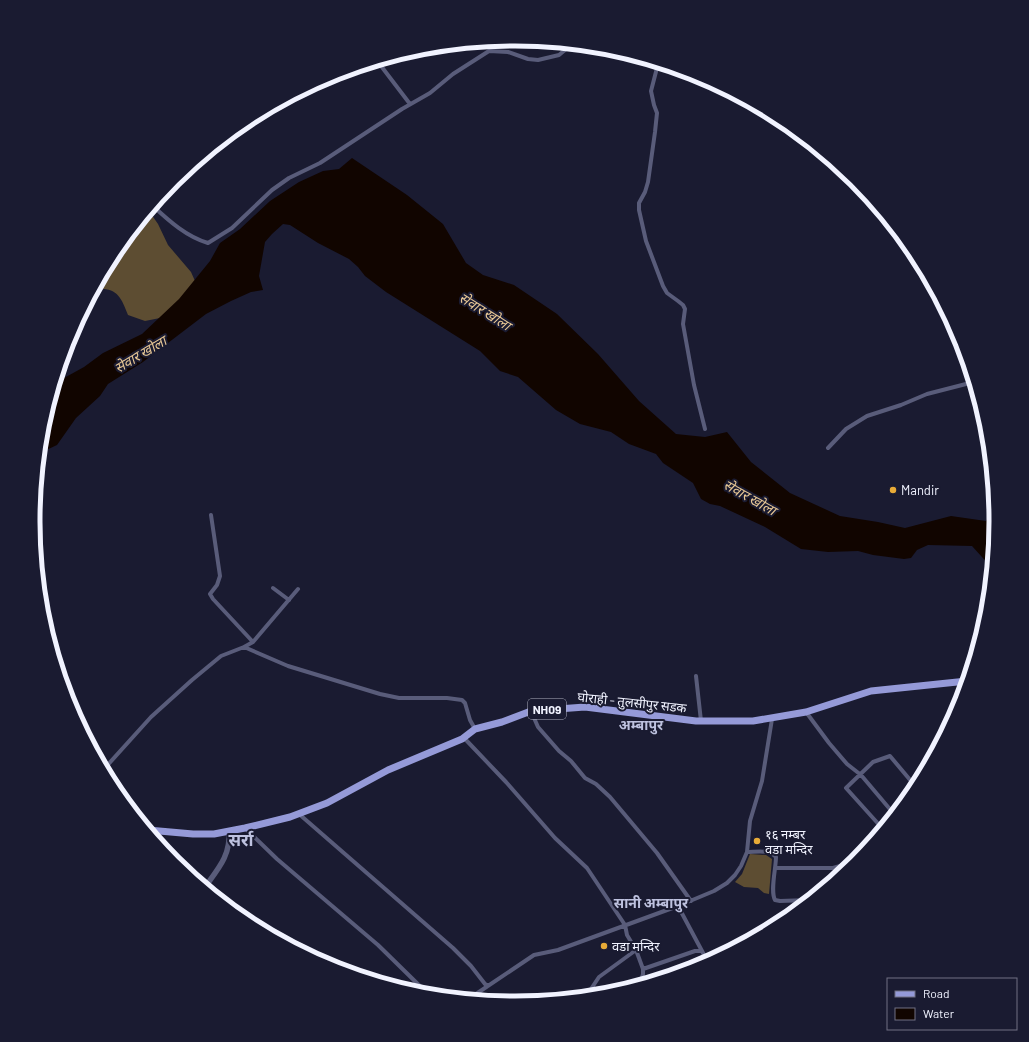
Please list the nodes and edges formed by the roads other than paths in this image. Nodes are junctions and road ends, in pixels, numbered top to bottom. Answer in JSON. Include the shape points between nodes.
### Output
{"nodes":[{"id":1,"x":565,"y":50,"type":"edge"},
{"id":2,"x":381,"y":66,"type":"edge"},
{"id":3,"x":657,"y":69,"type":"edge"},
{"id":4,"x":410,"y":104,"type":"junction"},
{"id":5,"x":157,"y":209,"type":"edge"},
{"id":6,"x":969,"y":384,"type":"edge"},
{"id":7,"x":706,"y":429,"type":"dead end"},
{"id":8,"x":828,"y":448,"type":"dead end"},
{"id":9,"x":211,"y":515,"type":"dead end"},
{"id":10,"x":273,"y":588,"type":"dead end"},
{"id":11,"x":298,"y":589,"type":"dead end"},
{"id":12,"x":289,"y":600,"type":"junction"},
{"id":13,"x":253,"y":642,"type":"junction"},
{"id":14,"x":244,"y":647,"type":"junction"},
{"id":15,"x":696,"y":676,"type":"dead end"},
{"id":16,"x":961,"y":682,"type":"edge"},
{"id":17,"x":531,"y":711,"type":"junction"},
{"id":18,"x":806,"y":712,"type":"junction"},
{"id":19,"x":772,"y":719,"type":"junction"},
{"id":20,"x":701,"y":721,"type":"junction"},
{"id":21,"x":475,"y":729,"type":"junction"},
{"id":22,"x":462,"y":739,"type":"junction"},
{"id":23,"x":108,"y":765,"type":"edge"},
{"id":24,"x":859,"y":774,"type":"junction"},
{"id":25,"x":911,"y":781,"type":"edge"},
{"id":26,"x":891,"y":810,"type":"edge"},
{"id":27,"x":299,"y":814,"type":"junction"},
{"id":28,"x":879,"y":825,"type":"edge"},
{"id":29,"x":245,"y":828,"type":"junction"},
{"id":30,"x":155,"y":831,"type":"edge"},
{"id":31,"x":229,"y":831,"type":"junction"},
{"id":32,"x":747,"y":852,"type":"junction"},
{"id":33,"x":840,"y":866,"type":"edge"},
{"id":34,"x":776,"y":868,"type":"junction"},
{"id":35,"x":208,"y":883,"type":"edge"},
{"id":36,"x":799,"y":900,"type":"edge"},
{"id":37,"x":691,"y":901,"type":"junction"},
{"id":38,"x":678,"y":906,"type":"junction"},
{"id":39,"x":625,"y":925,"type":"junction"},
{"id":40,"x":636,"y":950,"type":"junction"},
{"id":41,"x":702,"y":951,"type":"junction"},
{"id":42,"x":704,"y":956,"type":"edge"},
{"id":43,"x":643,"y":969,"type":"junction"},
{"id":44,"x":642,"y":978,"type":"edge"},
{"id":45,"x":419,"y":985,"type":"edge"},
{"id":46,"x":488,"y":986,"type":"junction"},
{"id":47,"x":591,"y":989,"type":"edge"},
{"id":48,"x":477,"y":993,"type":"edge"}],
"edges":[{"from":1,"to":4,"type":"street","via":[[559,55],[538,60],[508,52],[489,51],[453,74],[430,93]]},
{"from":2,"to":4,"type":"street"},
{"from":3,"to":7,"type":"street","via":[[652,90],[657,113],[648,182],[646,192],[639,203],[639,210],[646,241],[663,286],[685,309],[684,329],[694,385]]},
{"from":4,"to":5,"type":"street","via":[[320,163],[289,178],[272,190],[232,228],[208,243],[198,240]]},
{"from":6,"to":8,"type":"street","via":[[927,394],[867,416],[846,429]]},
{"from":9,"to":13,"type":"street","via":[[220,576],[210,594]]},
{"from":10,"to":12,"type":"street"},
{"from":11,"to":12,"type":"street"},
{"from":12,"to":13,"type":"street"},
{"from":13,"to":14,"type":"street"},
{"from":14,"to":21,"type":"street","via":[[288,666],[380,694],[399,698],[462,700]]},
{"from":14,"to":23,"type":"street","via":[[221,656],[192,680],[151,717]]},
{"from":15,"to":20,"type":"street"},
{"from":16,"to":18,"type":"main road","name":"घोराही - तुलसीपुर सडक","number":"NH09","via":[[871,691]]},
{"from":17,"to":20,"type":"main road","name":"घोराही - तुलसीपुर सडक","number":"NH09","via":[[585,707]]},
{"from":17,"to":21,"type":"main road","name":"घोराही - तुलसीपुर सडक","number":"NH09"},
{"from":17,"to":37,"type":"street","via":[[538,727],[560,751],[585,778],[610,797],[657,853]]},
{"from":18,"to":19,"type":"main road","name":"घोराही - तुलसीपुर सडक","number":"NH09"},
{"from":18,"to":24,"type":"street","via":[[829,743]]},
{"from":19,"to":20,"type":"main road","name":"घोराही - तुलसीपुर सडक","number":"NH09"},
{"from":19,"to":32,"type":"street","via":[[762,781],[750,821]]},
{"from":21,"to":22,"type":"main road","name":"घोराही - तुलसीपुर सडक","number":"NH09"},
{"from":22,"to":27,"type":"main road","name":"घोराही - तुलसीपुर सडक","number":"NH09","via":[[388,770]]},
{"from":22,"to":39,"type":"street","via":[[466,740],[555,838],[586,868]]},
{"from":24,"to":25,"type":"street","via":[[872,762],[890,756]]},
{"from":24,"to":26,"type":"street"},
{"from":24,"to":28,"type":"street","via":[[846,788]]},
{"from":27,"to":29,"type":"main road","name":"घोराही - तुलसीपुर सडक","number":"NH09"},
{"from":27,"to":46,"type":"street","via":[[453,948]]},
{"from":29,"to":31,"type":"main road","name":"घोराही - तुलसीपुर सडक","number":"NH09"},
{"from":29,"to":45,"type":"street","via":[[277,859],[378,945]]},
{"from":30,"to":31,"type":"main road","name":"घोराही - तुलसीपुर सडक","number":"NH09","via":[[193,834]]},
{"from":31,"to":35,"type":"street","via":[[230,843],[224,861]]},
{"from":32,"to":34,"type":"street","via":[[773,854],[776,857]]},
{"from":32,"to":37,"type":"street","via":[[741,866],[727,883]]},
{"from":33,"to":34,"type":"street"},
{"from":34,"to":36,"type":"street","via":[[772,892],[775,900]]},
{"from":37,"to":38,"type":"street"},
{"from":38,"to":39,"type":"street"},
{"from":38,"to":41,"type":"street"},
{"from":39,"to":40,"type":"street","via":[[627,935]]},
{"from":39,"to":46,"type":"street","via":[[558,950],[534,956]]},
{"from":40,"to":43,"type":"street"},
{"from":40,"to":47,"type":"street","via":[[599,977]]},
{"from":41,"to":42,"type":"street"},
{"from":41,"to":43,"type":"street","via":[[695,951]]},
{"from":43,"to":44,"type":"street"},
{"from":46,"to":48,"type":"street"}]}
